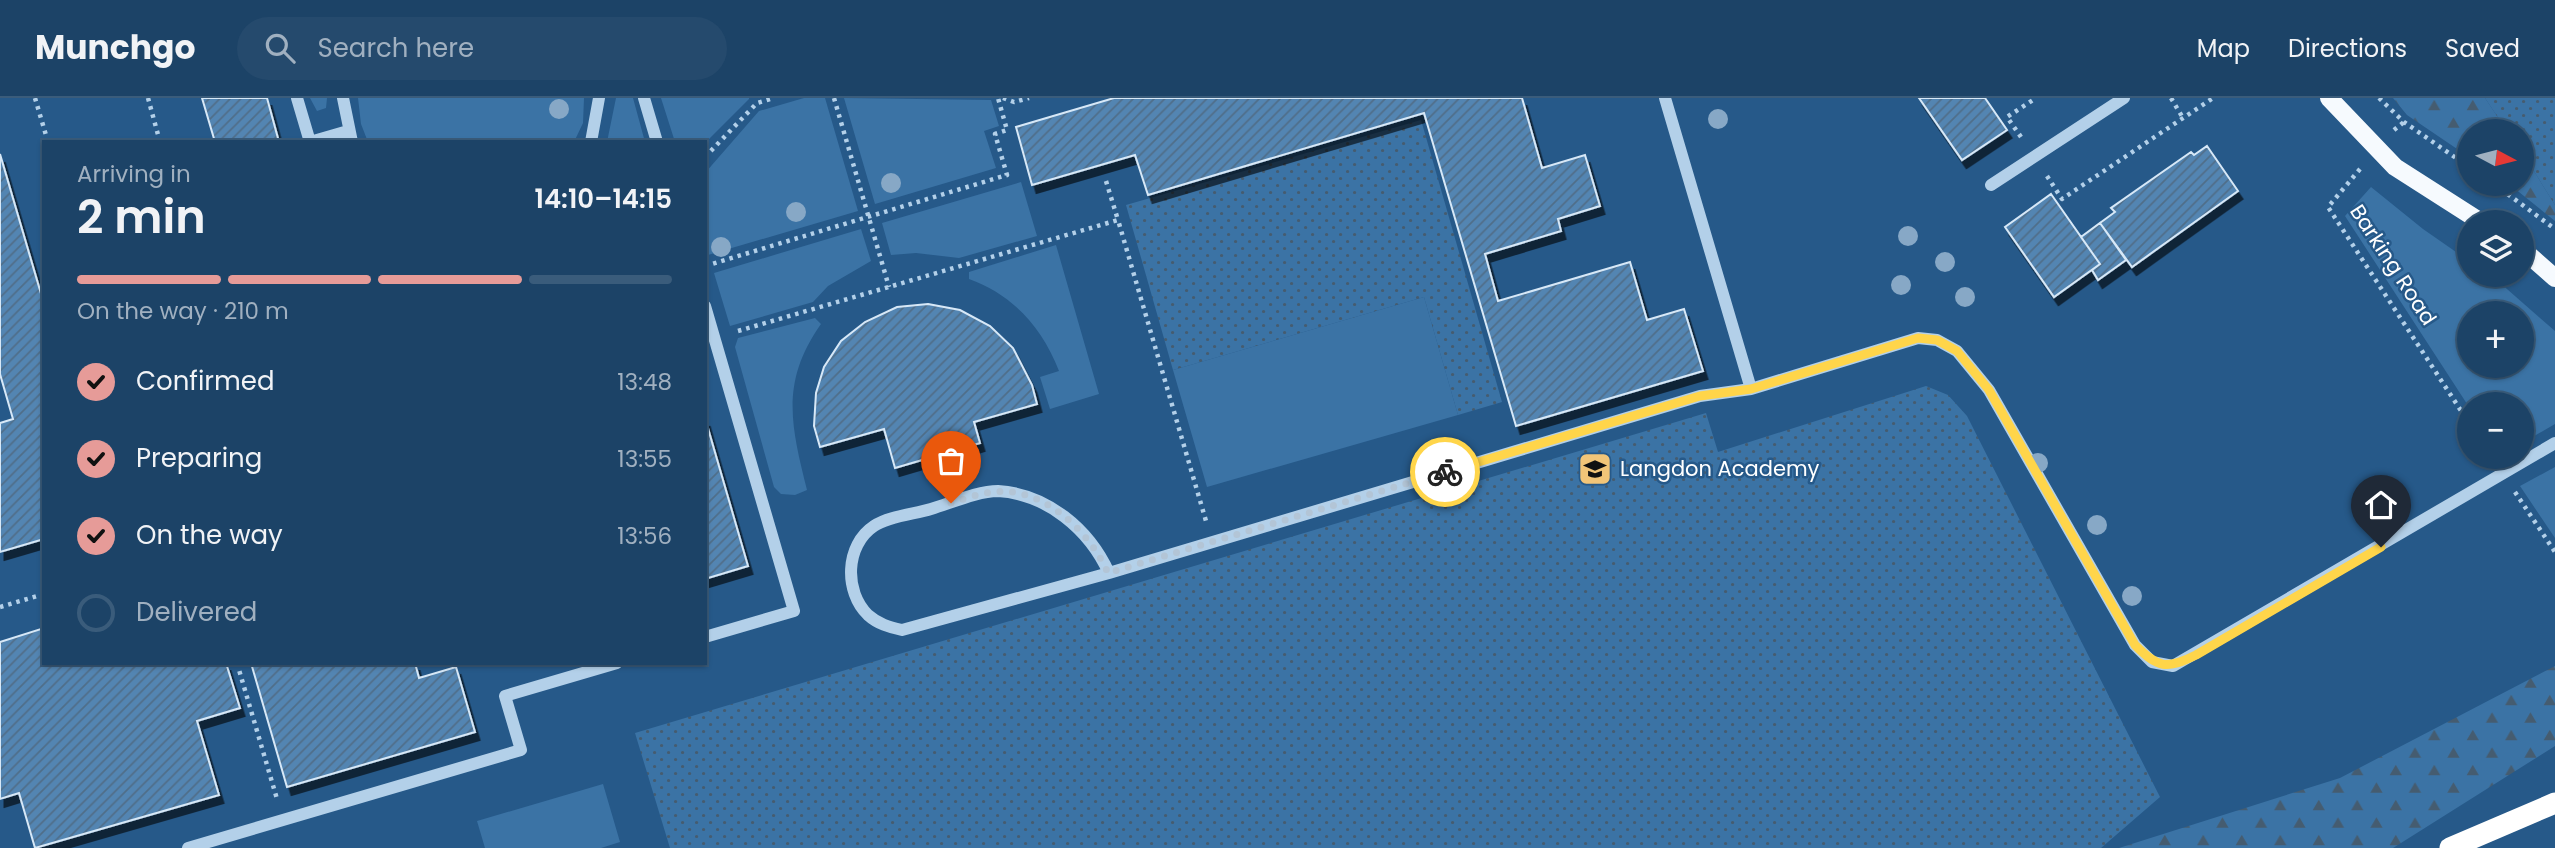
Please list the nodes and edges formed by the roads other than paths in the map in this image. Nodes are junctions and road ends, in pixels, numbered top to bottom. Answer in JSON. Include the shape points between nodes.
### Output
{"nodes":[{"id":1,"x":297,"y":98,"type":"edge"},
{"id":2,"x":343,"y":98,"type":"edge"},
{"id":3,"x":599,"y":98,"type":"edge"},
{"id":4,"x":644,"y":98,"type":"edge"},
{"id":5,"x":1665,"y":98,"type":"edge"},
{"id":6,"x":2124,"y":98,"type":"edge"},
{"id":7,"x":2329,"y":98,"type":"edge"},
{"id":8,"x":350,"y":136,"type":"edge"},
{"id":9,"x":309,"y":140,"type":"edge"},
{"id":10,"x":323,"y":140,"type":"edge"},
{"id":11,"x":591,"y":140,"type":"edge"},
{"id":12,"x":656,"y":140,"type":"edge"},
{"id":13,"x":1991,"y":185,"type":"dead end"},
{"id":14,"x":2462,"y":210,"type":"edge"},
{"id":15,"x":2534,"y":260,"type":"edge"},
{"id":16,"x":2555,"y":278,"type":"edge"},
{"id":17,"x":707,"y":320,"type":"edge"},
{"id":18,"x":710,"y":340,"type":"edge"},
{"id":19,"x":1751,"y":389,"type":"junction"},
{"id":20,"x":2555,"y":443,"type":"edge"},
{"id":21,"x":1108,"y":573,"type":"junction"},
{"id":22,"x":707,"y":636,"type":"edge"},
{"id":23,"x":610,"y":665,"type":"edge"},
{"id":24,"x":2555,"y":803,"type":"edge"},
{"id":25,"x":188,"y":848,"type":"edge"},
{"id":26,"x":2450,"y":848,"type":"edge"}],
"edges":[{"from":1,"to":9,"type":"street"},
{"from":2,"to":8,"type":"street"},
{"from":3,"to":11,"type":"street"},
{"from":4,"to":12,"type":"street"},
{"from":5,"to":19,"type":"street"},
{"from":6,"to":13,"type":"street"},
{"from":7,"to":14,"type":"main road","via":[[2395,167]]},
{"from":8,"to":10,"type":"street"},
{"from":15,"to":16,"type":"main road"},
{"from":17,"to":18,"type":"street"},
{"from":18,"to":22,"type":"street","via":[[794,611]]},
{"from":19,"to":20,"type":"street","via":[[1918,338],[1937,340],[1957,351],[1989,390],[2135,645],[2152,662],[2173,666]]},
{"from":19,"to":21,"type":"street","via":[[1700,396]]},
{"from":21,"to":21,"type":"street","via":[[1087,537],[1056,510],[1023,496],[995,491],[874,526],[855,550],[850,575],[856,598],[867,614],[882,625],[902,630]]},
{"from":23,"to":25,"type":"street","via":[[505,696],[521,750]]},
{"from":24,"to":26,"type":"highway"}]}
